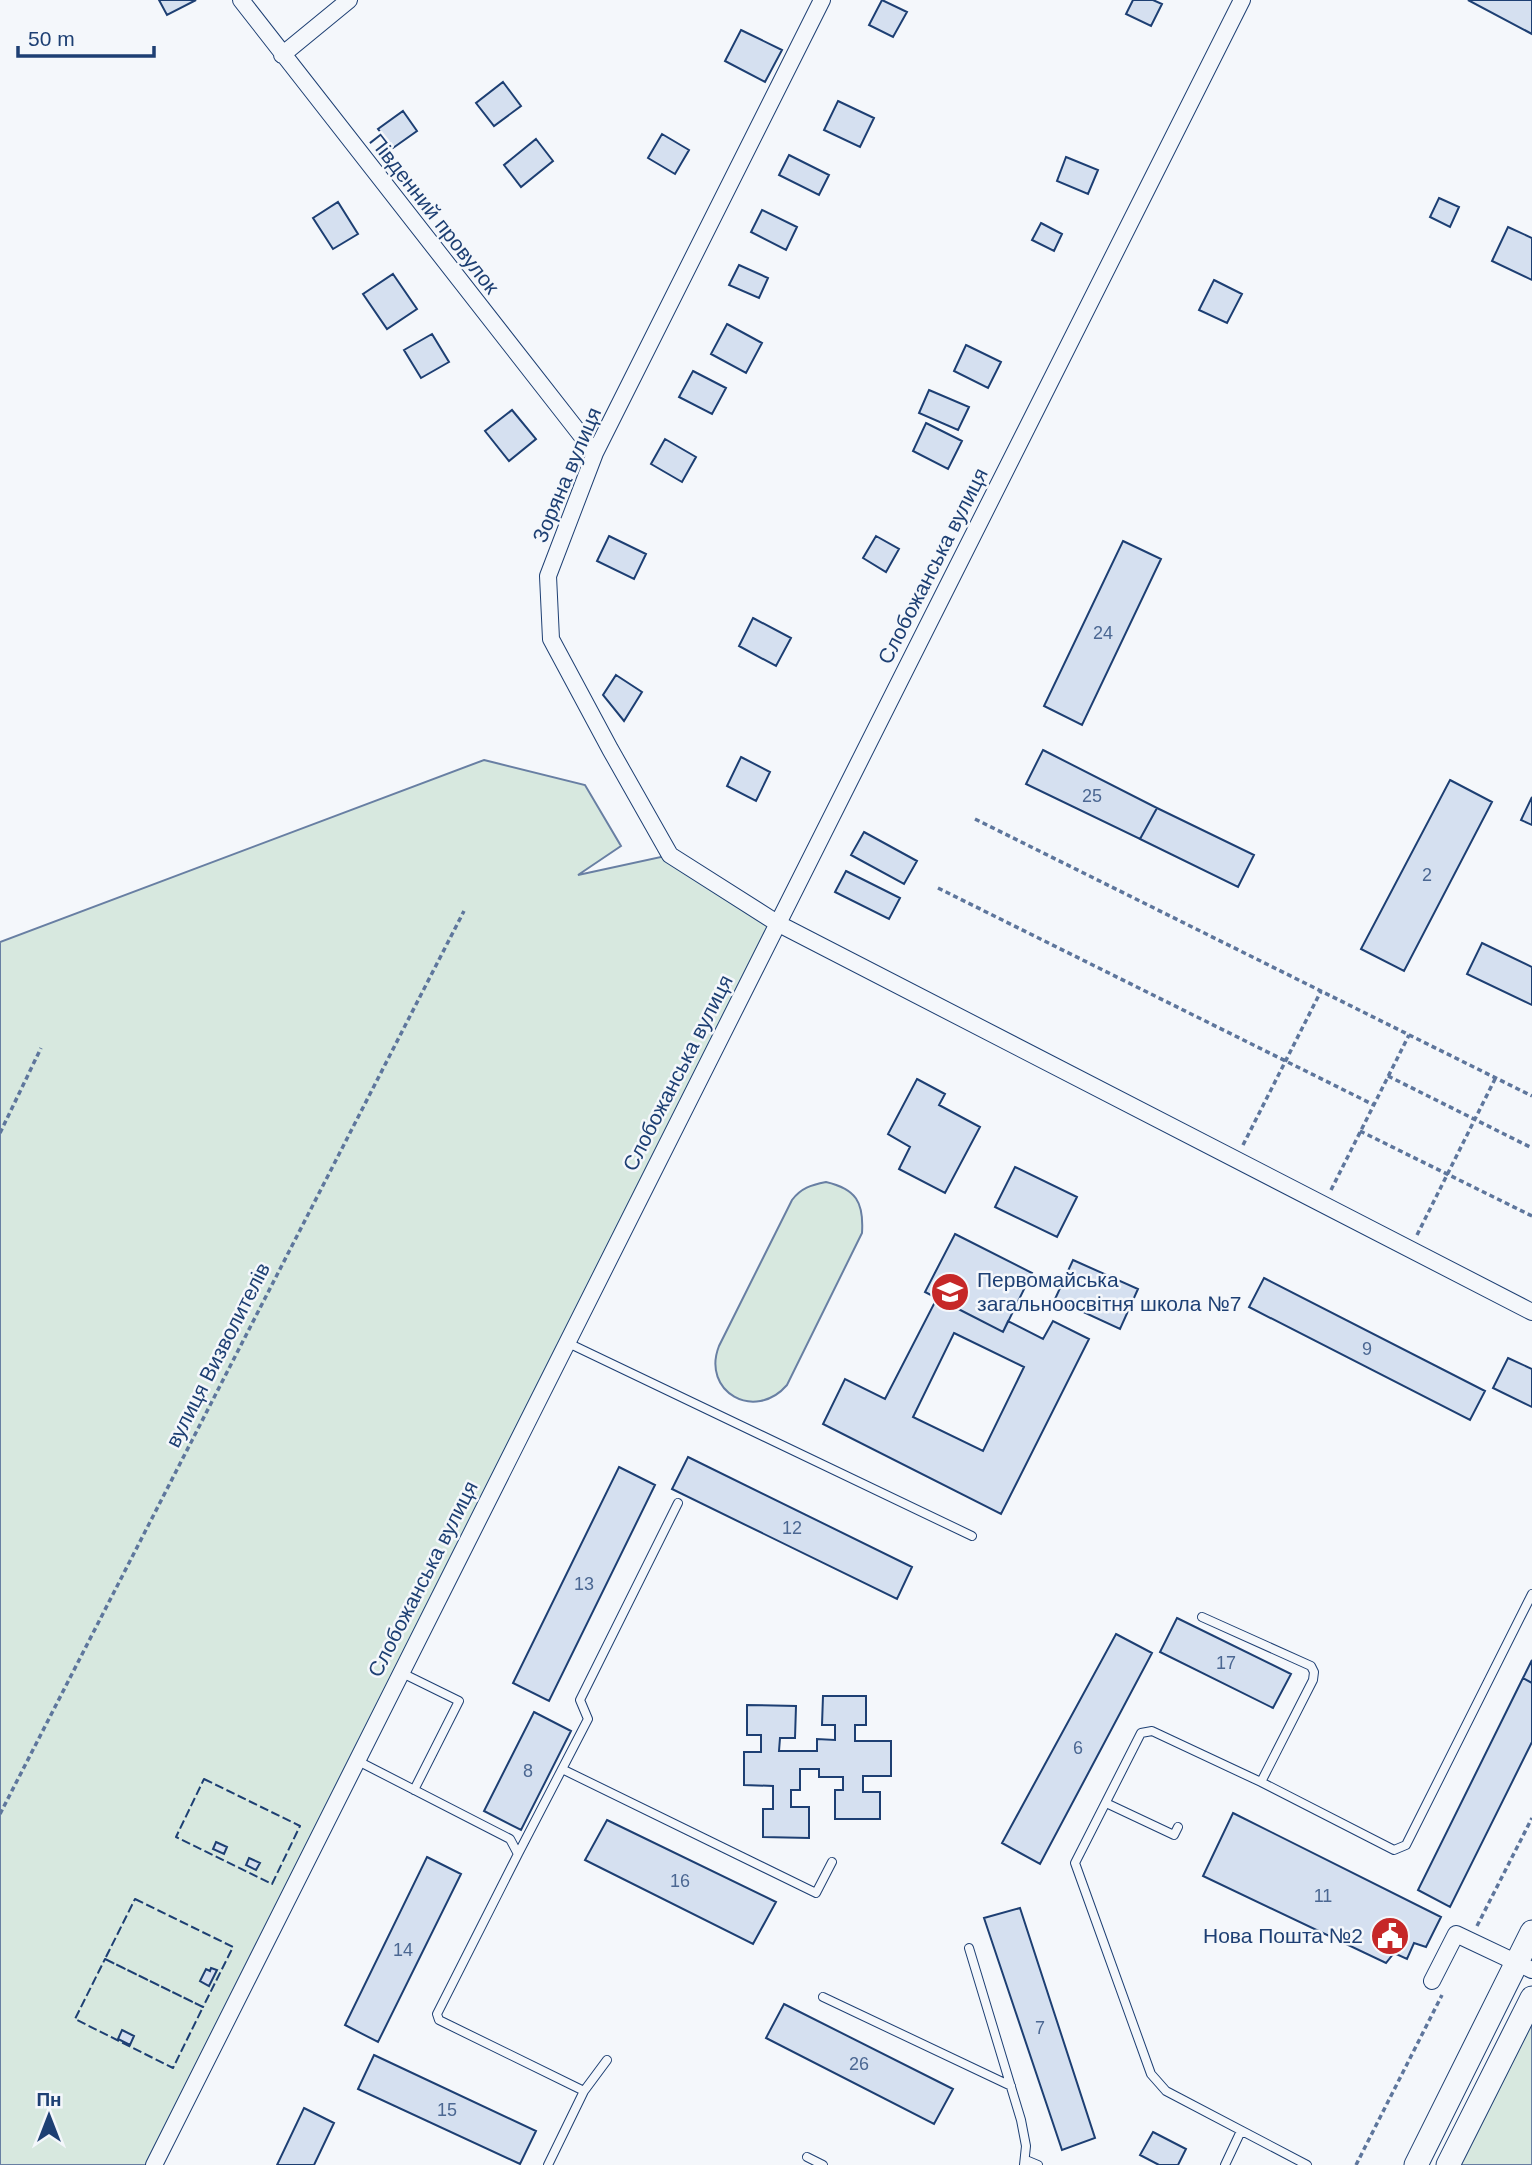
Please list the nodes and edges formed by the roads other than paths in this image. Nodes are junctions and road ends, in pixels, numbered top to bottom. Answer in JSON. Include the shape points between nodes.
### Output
{"nodes":[{"id":1,"x":241,"y":0,"type":"edge"},
{"id":2,"x":349,"y":0,"type":"edge"},
{"id":3,"x":822,"y":0,"type":"edge"},
{"id":4,"x":1242,"y":0,"type":"edge"},
{"id":5,"x":282,"y":55,"type":"junction"},
{"id":6,"x":595,"y":453,"type":"junction"},
{"id":7,"x":777,"y":923,"type":"junction"},
{"id":8,"x":1532,"y":1312,"type":"edge"},
{"id":9,"x":566,"y":1342,"type":"junction"},
{"id":10,"x":678,"y":1503,"type":"dead end"},
{"id":11,"x":972,"y":1536,"type":"dead end"},
{"id":12,"x":1532,"y":1594,"type":"edge"},
{"id":13,"x":1202,"y":1616,"type":"dead end"},
{"id":14,"x":400,"y":1672,"type":"junction"},
{"id":15,"x":356,"y":1760,"type":"junction"},
{"id":16,"x":562,"y":1769,"type":"junction"},
{"id":17,"x":1261,"y":1782,"type":"junction"},
{"id":18,"x":414,"y":1790,"type":"junction"},
{"id":19,"x":1106,"y":1803,"type":"junction"},
{"id":20,"x":1178,"y":1827,"type":"dead end"},
{"id":21,"x":518,"y":1854,"type":"junction"},
{"id":22,"x":832,"y":1862,"type":"dead end"},
{"id":23,"x":1532,"y":1932,"type":"edge"},
{"id":24,"x":969,"y":1948,"type":"dead end"},
{"id":25,"x":1524,"y":1966,"type":"edge"},
{"id":26,"x":1432,"y":1981,"type":"dead end"},
{"id":27,"x":822,"y":1997,"type":"dead end"},
{"id":28,"x":1532,"y":1998,"type":"edge"},
{"id":29,"x":607,"y":2060,"type":"dead end"},
{"id":30,"x":1011,"y":2086,"type":"junction"},
{"id":31,"x":584,"y":2091,"type":"junction"},
{"id":32,"x":1241,"y":2131,"type":"junction"},
{"id":33,"x":807,"y":2157,"type":"dead end"},
{"id":34,"x":1025,"y":2163,"type":"edge"},
{"id":35,"x":153,"y":2165,"type":"edge"},
{"id":36,"x":548,"y":2165,"type":"edge"},
{"id":37,"x":822,"y":2165,"type":"edge"},
{"id":38,"x":1038,"y":2165,"type":"edge"},
{"id":39,"x":1225,"y":2165,"type":"edge"},
{"id":40,"x":1307,"y":2165,"type":"edge"},
{"id":41,"x":1416,"y":2165,"type":"edge"},
{"id":42,"x":1448,"y":2165,"type":"edge"}],
"edges":[{"from":1,"to":5,"type":"street","name":"Південний провулок"},
{"from":2,"to":5,"type":"street"},
{"from":3,"to":6,"type":"street","name":"Зоряна вулиця"},
{"from":4,"to":7,"type":"street","name":"Слобожанська вулиця"},
{"from":5,"to":6,"type":"street","name":"Південний провулок"},
{"from":6,"to":7,"type":"street","name":"Зоряна вулиця","via":[[548,576],[551,639],[670,855]]},
{"from":7,"to":8,"type":"street","name":"Зоряна вулиця"},
{"from":7,"to":9,"type":"street","name":"Слобожанська вулиця"},
{"from":9,"to":11,"type":"lane"},
{"from":9,"to":14,"type":"street","name":"Слобожанська вулиця"},
{"from":10,"to":16,"type":"lane","via":[[580,1700],[589,1719]]},
{"from":12,"to":17,"type":"lane","via":[[1406,1845],[1394,1850]]},
{"from":13,"to":17,"type":"lane","via":[[1311,1666],[1314,1672]]},
{"from":14,"to":15,"type":"street","name":"Слобожанська вулиця"},
{"from":14,"to":18,"type":"lane","via":[[459,1701]]},
{"from":15,"to":18,"type":"lane"},
{"from":15,"to":35,"type":"street","name":"Слобожанська вулиця"},
{"from":16,"to":21,"type":"lane"},
{"from":16,"to":22,"type":"lane","via":[[816,1893]]},
{"from":17,"to":19,"type":"lane","via":[[1152,1731],[1141,1733]]},
{"from":18,"to":21,"type":"lane","via":[[510,1839]]},
{"from":19,"to":20,"type":"lane","via":[[1174,1835]]},
{"from":19,"to":32,"type":"lane","via":[[1074,1863],[1151,2074],[1166,2091]]},
{"from":21,"to":31,"type":"lane","via":[[439,2020]]},
{"from":23,"to":25,"type":"street"},
{"from":24,"to":30,"type":"lane"},
{"from":25,"to":26,"type":"street","via":[[1456,1934]]},
{"from":25,"to":41,"type":"street"},
{"from":27,"to":30,"type":"lane"},
{"from":28,"to":42,"type":"street"},
{"from":29,"to":31,"type":"lane"},
{"from":30,"to":34,"type":"lane","via":[[1026,2146]]},
{"from":31,"to":36,"type":"lane"},
{"from":32,"to":39,"type":"lane"},
{"from":32,"to":40,"type":"lane"},
{"from":33,"to":37,"type":"lane"},
{"from":34,"to":38,"type":"lane"}]}
